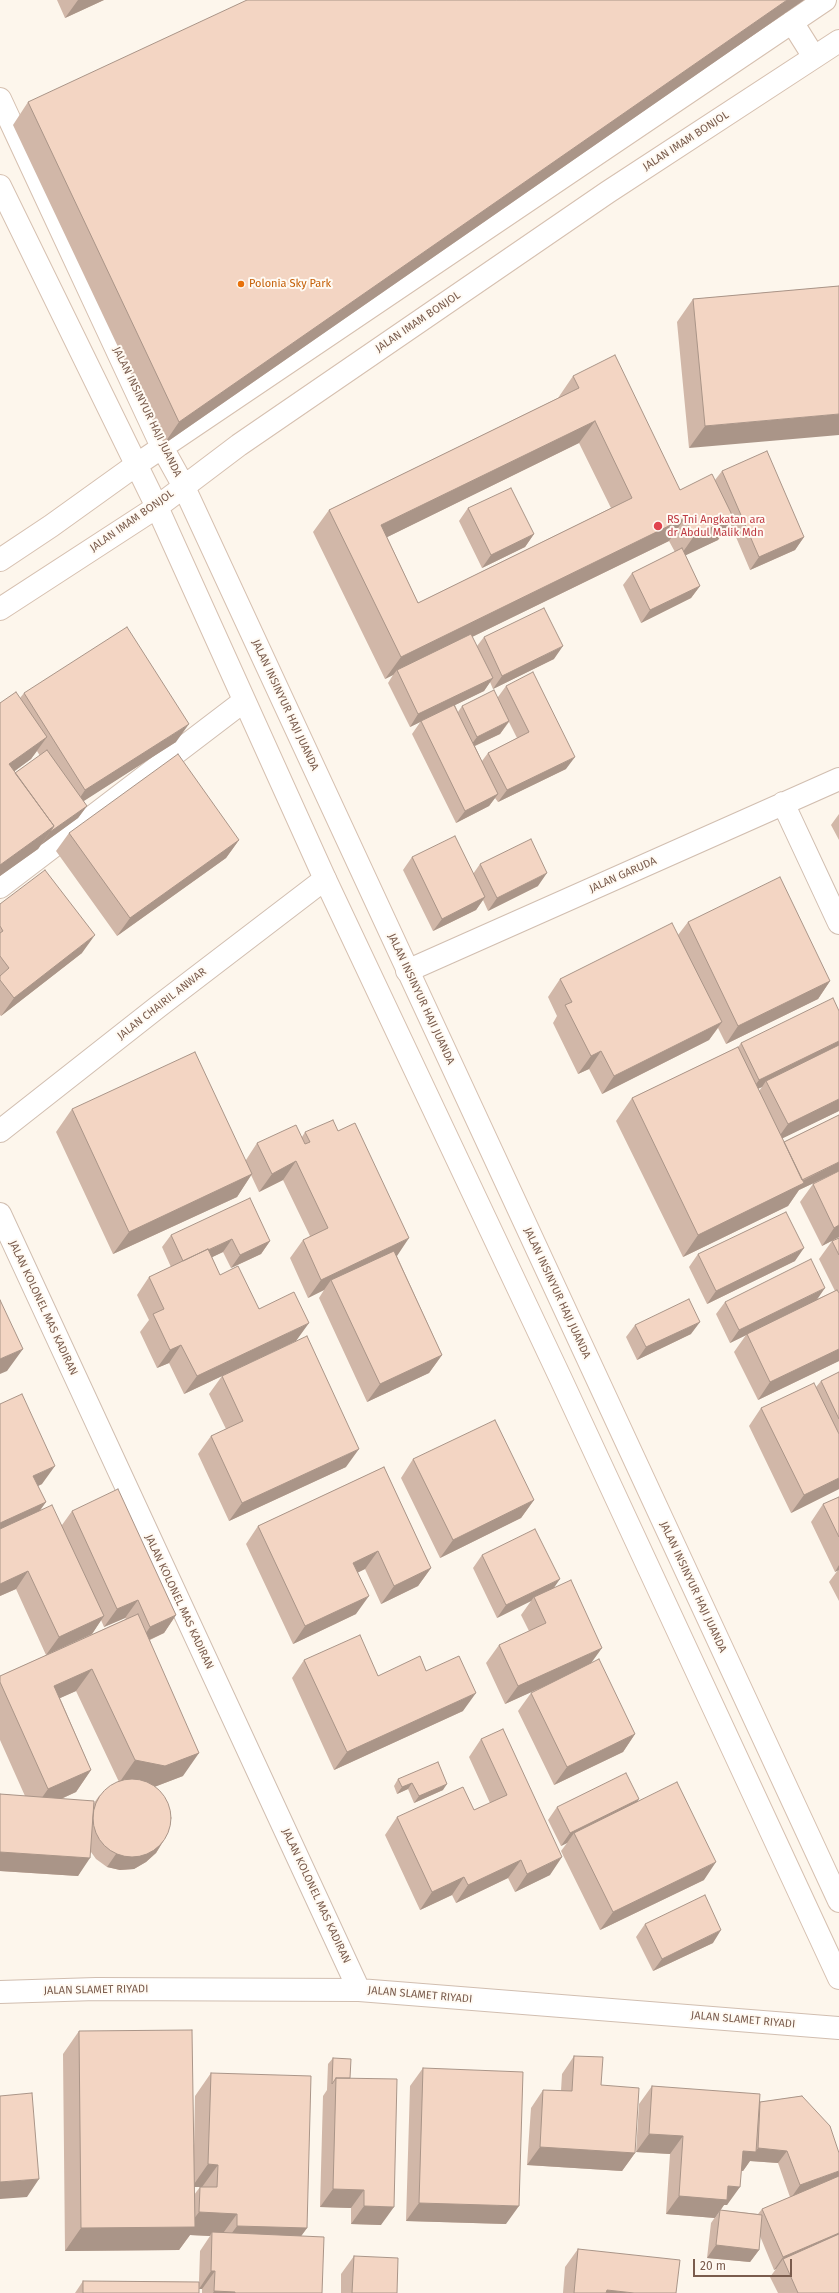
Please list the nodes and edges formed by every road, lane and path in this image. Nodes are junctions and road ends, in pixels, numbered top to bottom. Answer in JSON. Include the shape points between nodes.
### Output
{"nodes":[{"id":1,"x":825,"y":0,"type":"edge"},
{"id":2,"x":792,"y":22,"type":"junction"},
{"id":3,"x":839,"y":41,"type":"edge"},
{"id":4,"x":814,"y":57,"type":"junction"},
{"id":5,"x":0,"y":99,"type":"edge"},
{"id":6,"x":0,"y":186,"type":"edge"},
{"id":7,"x":162,"y":447,"type":"junction"},
{"id":8,"x":136,"y":465,"type":"junction"},
{"id":9,"x":183,"y":485,"type":"junction"},
{"id":10,"x":157,"y":506,"type":"junction"},
{"id":11,"x":0,"y":560,"type":"edge"},
{"id":12,"x":0,"y":609,"type":"edge"},
{"id":13,"x":244,"y":701,"type":"junction"},
{"id":14,"x":839,"y":779,"type":"edge"},
{"id":15,"x":783,"y":804,"type":"junction"},
{"id":16,"x":325,"y":879,"type":"junction"},
{"id":17,"x":0,"y":887,"type":"edge"},
{"id":18,"x":839,"y":924,"type":"edge"},
{"id":19,"x":407,"y":971,"type":"junction"},
{"id":20,"x":0,"y":1131,"type":"edge"},
{"id":21,"x":0,"y":1214,"type":"edge"},
{"id":22,"x":839,"y":1901,"type":"edge"},
{"id":23,"x":839,"y":1978,"type":"edge"},
{"id":24,"x":359,"y":1990,"type":"junction"},
{"id":25,"x":0,"y":1992,"type":"edge"},
{"id":26,"x":839,"y":2028,"type":"edge"}],
"edges":[{"from":1,"to":2,"type":"main road"},
{"from":2,"to":4,"type":"main road"},
{"from":2,"to":7,"type":"main road"},
{"from":3,"to":4,"type":"main road","name":"JALAN IMAM BONJOL"},
{"from":4,"to":9,"type":"main road","name":"JALAN IMAM BONJOL","via":[[540,238]]},
{"from":5,"to":7,"type":"main road","name":"JALAN INSINYUR HAJI JUANDA"},
{"from":6,"to":8,"type":"main road"},
{"from":7,"to":8,"type":"main road"},
{"from":7,"to":9,"type":"main road","name":"JALAN INSINYUR HAJI JUANDA"},
{"from":8,"to":10,"type":"main road"},
{"from":8,"to":11,"type":"main road"},
{"from":9,"to":10,"type":"main road","name":"JALAN IMAM BONJOL"},
{"from":9,"to":19,"type":"main road","name":"JALAN INSINYUR HAJI JUANDA"},
{"from":10,"to":12,"type":"main road","name":"JALAN IMAM BONJOL"},
{"from":10,"to":13,"type":"main road"},
{"from":13,"to":16,"type":"main road"},
{"from":13,"to":17,"type":"main road"},
{"from":14,"to":15,"type":"main road","name":"JALAN GARUDA"},
{"from":15,"to":18,"type":"main road"},
{"from":15,"to":19,"type":"main road","name":"JALAN GARUDA"},
{"from":16,"to":20,"type":"main road","name":"JALAN CHAIRIL ANWAR"},
{"from":16,"to":23,"type":"main road"},
{"from":19,"to":22,"type":"main road","name":"JALAN INSINYUR HAJI JUANDA"},
{"from":21,"to":24,"type":"main road","name":"JALAN KOLONEL MAS KADIRAN"},
{"from":24,"to":25,"type":"main road","name":"JALAN SLAMET RIYADI","via":[[96,1989]]},
{"from":24,"to":26,"type":"main road","name":"JALAN SLAMET RIYADI"}]}
